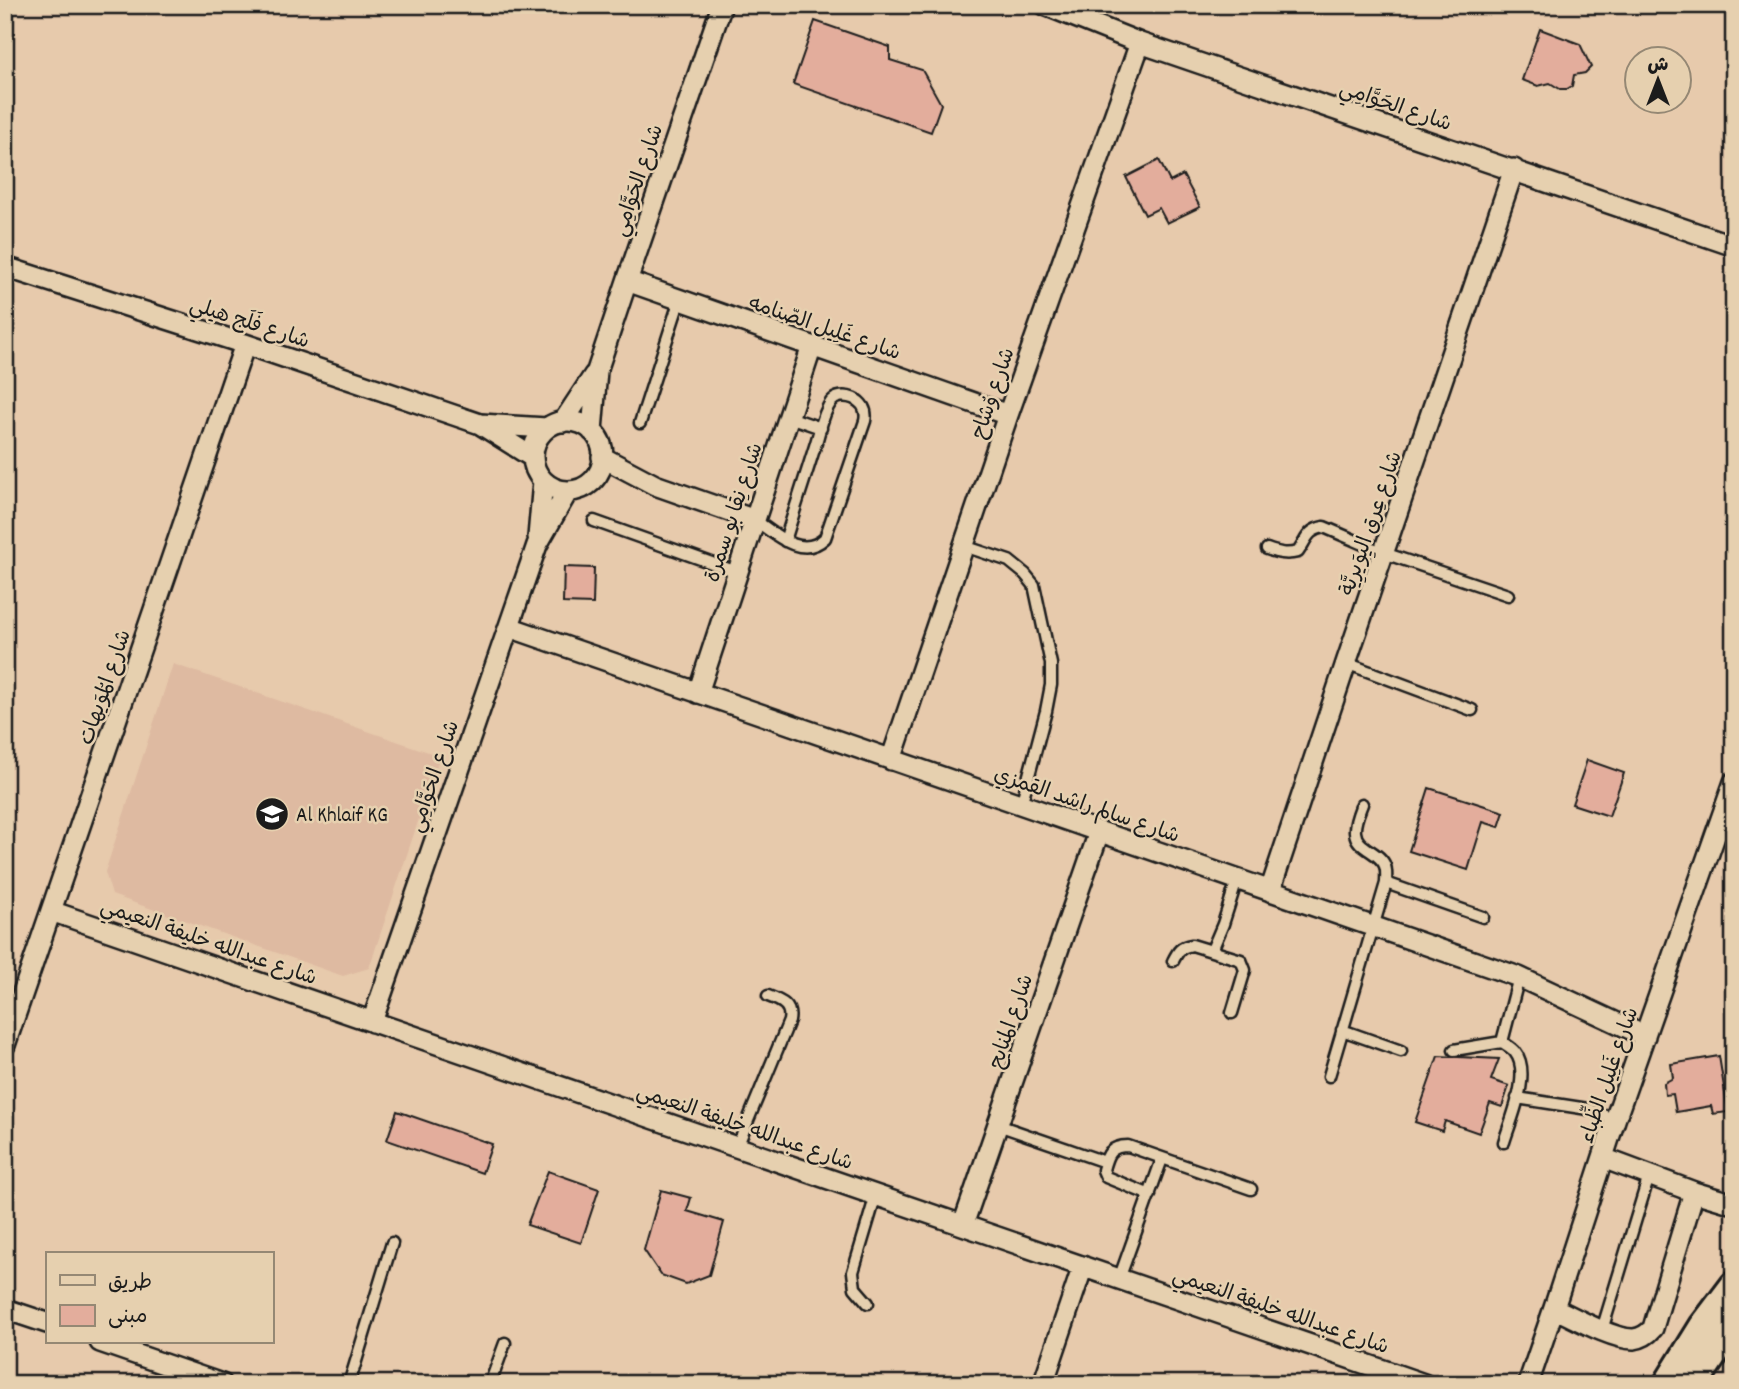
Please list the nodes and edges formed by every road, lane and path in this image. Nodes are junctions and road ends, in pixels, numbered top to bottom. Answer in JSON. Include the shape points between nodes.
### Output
{"nodes":[{"id":1,"x":722,"y":5,"type":"edge"},
{"id":2,"x":1045,"y":5,"type":"edge"},
{"id":3,"x":1140,"y":43,"type":"junction"},
{"id":4,"x":1514,"y":169,"type":"junction"},
{"id":5,"x":1734,"y":246,"type":"edge"},
{"id":6,"x":5,"y":267,"type":"edge"},
{"id":7,"x":626,"y":281,"type":"junction"},
{"id":8,"x":680,"y":299,"type":"junction"},
{"id":9,"x":246,"y":344,"type":"junction"},
{"id":10,"x":812,"y":346,"type":"junction"},
{"id":11,"x":597,"y":371,"type":"junction"},
{"id":12,"x":1008,"y":415,"type":"junction"},
{"id":13,"x":789,"y":417,"type":"junction"},
{"id":14,"x":480,"y":424,"type":"junction"},
{"id":15,"x":640,"y":424,"type":"dead end"},
{"id":16,"x":555,"y":425,"type":"junction"},
{"id":17,"x":821,"y":428,"type":"junction"},
{"id":18,"x":592,"y":431,"type":"junction"},
{"id":19,"x":532,"y":457,"type":"junction"},
{"id":20,"x":603,"y":457,"type":"junction"},
{"id":21,"x":596,"y":477,"type":"junction"},
{"id":22,"x":543,"y":481,"type":"junction"},
{"id":23,"x":655,"y":485,"type":"junction"},
{"id":24,"x":568,"y":491,"type":"junction"},
{"id":25,"x":755,"y":520,"type":"junction"},
{"id":26,"x":594,"y":521,"type":"dead end"},
{"id":27,"x":785,"y":541,"type":"junction"},
{"id":28,"x":537,"y":545,"type":"junction"},
{"id":29,"x":964,"y":545,"type":"junction"},
{"id":30,"x":1267,"y":549,"type":"dead end"},
{"id":31,"x":1384,"y":553,"type":"junction"},
{"id":32,"x":737,"y":572,"type":"junction"},
{"id":33,"x":1508,"y":595,"type":"dead end"},
{"id":34,"x":509,"y":627,"type":"junction"},
{"id":35,"x":1346,"y":663,"type":"junction"},
{"id":36,"x":698,"y":693,"type":"junction"},
{"id":37,"x":1472,"y":710,"type":"dead end"},
{"id":38,"x":891,"y":760,"type":"junction"},
{"id":39,"x":1734,"y":782,"type":"edge"},
{"id":40,"x":1020,"y":804,"type":"junction"},
{"id":41,"x":1362,"y":804,"type":"dead end"},
{"id":42,"x":1099,"y":832,"type":"junction"},
{"id":43,"x":1237,"y":880,"type":"junction"},
{"id":44,"x":1386,"y":883,"type":"junction"},
{"id":45,"x":1270,"y":891,"type":"junction"},
{"id":46,"x":51,"y":911,"type":"junction"},
{"id":47,"x":1483,"y":916,"type":"dead end"},
{"id":48,"x":1373,"y":927,"type":"junction"},
{"id":49,"x":1212,"y":950,"type":"junction"},
{"id":50,"x":1173,"y":961,"type":"dead end"},
{"id":51,"x":1520,"y":977,"type":"junction"},
{"id":52,"x":768,"y":996,"type":"dead end"},
{"id":53,"x":1233,"y":1013,"type":"dead end"},
{"id":54,"x":372,"y":1022,"type":"junction"},
{"id":55,"x":1342,"y":1030,"type":"junction"},
{"id":56,"x":1645,"y":1036,"type":"junction"},
{"id":57,"x":1502,"y":1042,"type":"junction"},
{"id":58,"x":5,"y":1045,"type":"edge"},
{"id":59,"x":1454,"y":1050,"type":"dead end"},
{"id":60,"x":1401,"y":1051,"type":"dead end"},
{"id":61,"x":1329,"y":1076,"type":"dead end"},
{"id":62,"x":1517,"y":1098,"type":"junction"},
{"id":63,"x":1615,"y":1120,"type":"junction"},
{"id":64,"x":998,"y":1125,"type":"junction"},
{"id":65,"x":1504,"y":1142,"type":"dead end"},
{"id":66,"x":737,"y":1147,"type":"junction"},
{"id":67,"x":1603,"y":1158,"type":"junction"},
{"id":68,"x":1162,"y":1159,"type":"junction"},
{"id":69,"x":1105,"y":1162,"type":"junction"},
{"id":70,"x":1649,"y":1176,"type":"junction"},
{"id":71,"x":1251,"y":1189,"type":"dead end"},
{"id":72,"x":1694,"y":1192,"type":"junction"},
{"id":73,"x":876,"y":1195,"type":"junction"},
{"id":74,"x":1150,"y":1195,"type":"junction"},
{"id":75,"x":1734,"y":1204,"type":"edge"},
{"id":76,"x":964,"y":1225,"type":"junction"},
{"id":77,"x":392,"y":1243,"type":"dead end"},
{"id":78,"x":1083,"y":1266,"type":"junction"},
{"id":79,"x":1119,"y":1279,"type":"junction"},
{"id":80,"x":1734,"y":1284,"type":"edge"},
{"id":81,"x":869,"y":1303,"type":"dead end"},
{"id":82,"x":1554,"y":1308,"type":"junction"},
{"id":83,"x":5,"y":1309,"type":"edge"},
{"id":84,"x":46,"y":1324,"type":"edge"},
{"id":85,"x":1734,"y":1325,"type":"edge"},
{"id":86,"x":1602,"y":1330,"type":"junction"},
{"id":87,"x":505,"y":1343,"type":"dead end"},
{"id":88,"x":106,"y":1344,"type":"edge"},
{"id":89,"x":222,"y":1384,"type":"edge"},
{"id":90,"x":349,"y":1384,"type":"edge"},
{"id":91,"x":490,"y":1384,"type":"edge"},
{"id":92,"x":1043,"y":1384,"type":"edge"},
{"id":93,"x":1424,"y":1384,"type":"edge"},
{"id":94,"x":1528,"y":1384,"type":"edge"},
{"id":95,"x":1667,"y":1384,"type":"edge"},
{"id":96,"x":1694,"y":1384,"type":"edge"}],
"edges":[{"from":1,"to":7,"type":"street","name":"شارع الحَوَّامِي"},
{"from":2,"to":3,"type":"street","name":"شارع الحَوَّامِي"},
{"from":3,"to":4,"type":"street","name":"شارع الحَوَّامِي"},
{"from":3,"to":12,"type":"street","name":"شارع وُشاح"},
{"from":4,"to":5,"type":"street","name":"شارع الحَوَّامِي"},
{"from":4,"to":31,"type":"street","name":"شارع عِرق اليِوَيرِيَّة"},
{"from":6,"to":9,"type":"street","name":"شارع فَلَج هيلي"},
{"from":7,"to":8,"type":"street","name":"شارع غَلِيل الصّنامه"},
{"from":7,"to":11,"type":"street","name":"شارع الحَوَّامِي"},
{"from":8,"to":10,"type":"street","name":"شارع غَلِيل الصّنامه"},
{"from":8,"to":15,"type":"lane"},
{"from":9,"to":14,"type":"street","name":"شارع فَلَج هيلي"},
{"from":9,"to":46,"type":"street","name":"شارع المُوَيهات"},
{"from":10,"to":12,"type":"street","name":"شارع غَلِيل الصّنامه"},
{"from":10,"to":13,"type":"street","name":"شارع نِقا بو سمرة"},
{"from":11,"to":16,"type":"street","name":"شارع الحَوَّامِي"},
{"from":11,"to":18,"type":"street","name":"شارع الحَوَّامِي"},
{"from":12,"to":29,"type":"street","name":"شارع وُشاح"},
{"from":13,"to":17,"type":"lane"},
{"from":13,"to":25,"type":"street","name":"شارع نِقا بو سمرة"},
{"from":14,"to":16,"type":"street","name":"شارع فَلَج هيلي"},
{"from":14,"to":19,"type":"street","name":"شارع فَلَج هيلي"},
{"from":16,"to":18,"type":"street","via":[[574,422]]},
{"from":16,"to":19,"type":"street","via":[[539,436]]},
{"from":17,"to":27,"type":"lane"},
{"from":17,"to":27,"type":"lane","via":[[836,397],[860,402],[865,408],[865,421],[825,538],[810,548]]},
{"from":18,"to":20,"type":"street"},
{"from":19,"to":22,"type":"street"},
{"from":20,"to":21,"type":"street"},
{"from":20,"to":23,"type":"street"},
{"from":21,"to":23,"type":"street"},
{"from":21,"to":24,"type":"street","via":[[584,487]]},
{"from":22,"to":24,"type":"street"},
{"from":22,"to":28,"type":"street","name":"شارع الحَوَّامِي"},
{"from":23,"to":25,"type":"street"},
{"from":24,"to":28,"type":"street","name":"شارع الحَوَّامِي"},
{"from":25,"to":27,"type":"lane"},
{"from":25,"to":32,"type":"street","name":"شارع نِقا بو سمرة"},
{"from":26,"to":32,"type":"lane"},
{"from":28,"to":34,"type":"street","name":"شارع الحَوَّامِي"},
{"from":29,"to":38,"type":"street","name":"شارع وُشاح"},
{"from":29,"to":40,"type":"lane","via":[[1009,561],[1034,584],[1051,685]]},
{"from":30,"to":31,"type":"lane","via":[[1280,554],[1298,552],[1309,534],[1324,527]]},
{"from":31,"to":33,"type":"lane"},
{"from":31,"to":35,"type":"street","name":"شارع عِرق اليِوَيرِيَّة"},
{"from":32,"to":36,"type":"street","name":"شارع نِقا بو سمرة"},
{"from":34,"to":36,"type":"street","name":"شارع سالم راشد القمزي"},
{"from":34,"to":54,"type":"street","name":"شارع الحَوَّامِي"},
{"from":35,"to":37,"type":"lane"},
{"from":35,"to":45,"type":"street","name":"شارع عِرق اليِوَيرِيَّة"},
{"from":36,"to":38,"type":"street","name":"شارع سالم راشد القمزي"},
{"from":38,"to":40,"type":"street","name":"شارع سالم راشد القمزي"},
{"from":39,"to":56,"type":"street","name":"شارع غَلِيل الظِّباء"},
{"from":40,"to":42,"type":"street","name":"شارع سالم راشد القمزي"},
{"from":41,"to":44,"type":"lane","via":[[1356,837],[1382,860]]},
{"from":42,"to":43,"type":"street","name":"شارع سالم راشد القمزي"},
{"from":42,"to":64,"type":"street","name":"شارع المنايح"},
{"from":43,"to":45,"type":"street","name":"شارع سالم راشد القمزي"},
{"from":43,"to":49,"type":"lane"},
{"from":44,"to":47,"type":"lane"},
{"from":44,"to":48,"type":"lane"},
{"from":45,"to":48,"type":"street","name":"شارع سالم راشد القمزي"},
{"from":46,"to":54,"type":"street","name":"شارع عبدالله خليفة النعيمي"},
{"from":46,"to":58,"type":"street","name":"شارع المُوَيهات"},
{"from":48,"to":51,"type":"street","name":"شارع سالم راشد القمزي"},
{"from":48,"to":55,"type":"lane"},
{"from":49,"to":50,"type":"lane","via":[[1183,947]]},
{"from":49,"to":53,"type":"lane","via":[[1244,964]]},
{"from":51,"to":56,"type":"street","name":"شارع سالم راشد القمزي"},
{"from":51,"to":57,"type":"lane"},
{"from":52,"to":66,"type":"lane","via":[[783,1002],[791,1014]]},
{"from":54,"to":66,"type":"street","name":"شارع عبدالله خليفة النعيمي"},
{"from":55,"to":60,"type":"lane"},
{"from":55,"to":61,"type":"lane"},
{"from":56,"to":63,"type":"street","name":"شارع غَلِيل الظِّباء"},
{"from":57,"to":59,"type":"lane"},
{"from":57,"to":62,"type":"lane","via":[[1516,1053],[1522,1069]]},
{"from":62,"to":63,"type":"lane","via":[[1588,1109]]},
{"from":62,"to":65,"type":"lane"},
{"from":63,"to":67,"type":"street","name":"شارع غَلِيل الظِّباء"},
{"from":64,"to":69,"type":"lane"},
{"from":64,"to":76,"type":"street","name":"شارع المنايح"},
{"from":66,"to":73,"type":"street","name":"شارع عبدالله خليفة النعيمي"},
{"from":67,"to":70,"type":"street"},
{"from":67,"to":82,"type":"street","name":"شارع غَلِيل الظِّباء"},
{"from":68,"to":69,"type":"lane","via":[[1118,1146]]},
{"from":68,"to":71,"type":"lane"},
{"from":68,"to":74,"type":"lane"},
{"from":69,"to":74,"type":"lane","via":[[1106,1177]]},
{"from":70,"to":72,"type":"street"},
{"from":70,"to":86,"type":"lane"},
{"from":72,"to":75,"type":"street"},
{"from":72,"to":86,"type":"street","via":[[1653,1328],[1636,1339]]},
{"from":73,"to":76,"type":"street","name":"شارع عبدالله خليفة النعيمي"},
{"from":73,"to":81,"type":"lane","via":[[853,1272],[855,1288]]},
{"from":74,"to":79,"type":"lane"},
{"from":76,"to":78,"type":"street","name":"شارع عبدالله خليفة النعيمي"},
{"from":77,"to":90,"type":"lane"},
{"from":78,"to":79,"type":"street","name":"شارع عبدالله خليفة النعيمي"},
{"from":78,"to":92,"type":"street"},
{"from":79,"to":93,"type":"street","name":"شارع عبدالله خليفة النعيمي"},
{"from":80,"to":95,"type":"main road"},
{"from":82,"to":86,"type":"street"},
{"from":82,"to":94,"type":"street","name":"شارع غَلِيل الظِّباء"},
{"from":83,"to":84,"type":"street"},
{"from":85,"to":96,"type":"main road"},
{"from":87,"to":91,"type":"lane"},
{"from":88,"to":89,"type":"street"}]}
